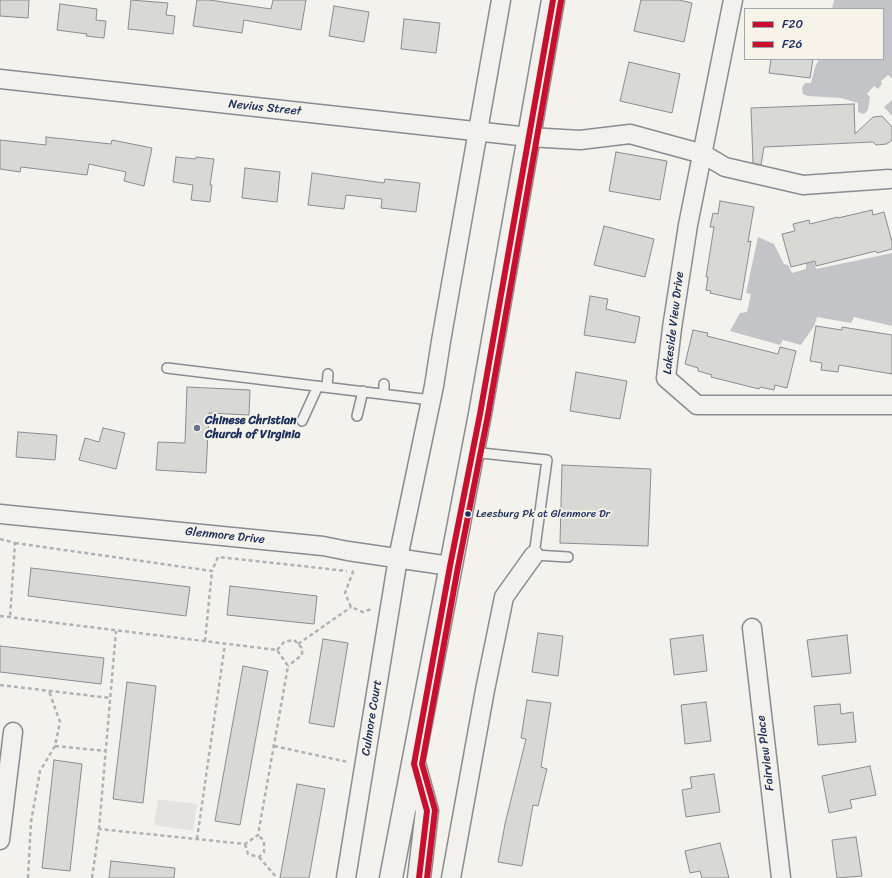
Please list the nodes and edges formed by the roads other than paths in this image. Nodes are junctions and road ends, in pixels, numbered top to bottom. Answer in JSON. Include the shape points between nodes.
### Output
{"nodes":[{"id":1,"x":501,"y":0,"type":"edge"},
{"id":2,"x":553,"y":0,"type":"edge"},
{"id":3,"x":733,"y":0,"type":"edge"},
{"id":4,"x":0,"y":79,"type":"edge"},
{"id":5,"x":478,"y":131,"type":"junction"},
{"id":6,"x":529,"y":137,"type":"junction"},
{"id":7,"x":703,"y":154,"type":"junction"},
{"id":8,"x":889,"y":179,"type":"dead end"},
{"id":9,"x":167,"y":368,"type":"dead end"},
{"id":10,"x":328,"y":374,"type":"dead end"},
{"id":11,"x":384,"y":384,"type":"dead end"},
{"id":12,"x":322,"y":386,"type":"junction"},
{"id":13,"x":362,"y":392,"type":"junction"},
{"id":14,"x":384,"y":394,"type":"junction"},
{"id":15,"x":431,"y":400,"type":"junction"},
{"id":16,"x":892,"y":405,"type":"edge"},
{"id":17,"x":357,"y":416,"type":"dead end"},
{"id":18,"x":302,"y":421,"type":"dead end"},
{"id":19,"x":472,"y":452,"type":"junction"},
{"id":20,"x":0,"y":514,"type":"edge"},
{"id":21,"x":534,"y":555,"type":"junction"},
{"id":22,"x":568,"y":557,"type":"dead end"},
{"id":23,"x":398,"y":558,"type":"junction"},
{"id":24,"x":450,"y":566,"type":"junction"},
{"id":25,"x":752,"y":628,"type":"dead end"},
{"id":26,"x":14,"y":732,"type":"dead end"},
{"id":27,"x":414,"y":764,"type":"junction"},
{"id":28,"x":0,"y":840,"type":"edge"},
{"id":29,"x":346,"y":878,"type":"edge"},
{"id":30,"x":391,"y":878,"type":"edge"},
{"id":31,"x":420,"y":878,"type":"edge"},
{"id":32,"x":450,"y":878,"type":"edge"},
{"id":33,"x":781,"y":878,"type":"edge"}],
"edges":[{"from":1,"to":5,"type":"street","name":"Culmore Court"},
{"from":2,"to":6,"type":"main road"},
{"from":3,"to":7,"type":"street","name":"Lakeside View Drive"},
{"from":4,"to":5,"type":"street","name":"Nevius Street"},
{"from":5,"to":6,"type":"street","name":"Nevius Street"},
{"from":5,"to":15,"type":"street","name":"Culmore Court"},
{"from":6,"to":7,"type":"street","via":[[580,140],[630,134]]},
{"from":6,"to":19,"type":"main road"},
{"from":7,"to":8,"type":"street","via":[[725,167],[803,185]]},
{"from":7,"to":16,"type":"street","name":"Lakeside View Drive","via":[[688,225],[666,378],[697,405]]},
{"from":9,"to":12,"type":"lane"},
{"from":10,"to":12,"type":"lane"},
{"from":11,"to":14,"type":"lane"},
{"from":12,"to":13,"type":"lane"},
{"from":12,"to":18,"type":"lane"},
{"from":13,"to":14,"type":"lane"},
{"from":13,"to":17,"type":"lane"},
{"from":14,"to":15,"type":"lane"},
{"from":15,"to":23,"type":"street","name":"Culmore Court"},
{"from":19,"to":21,"type":"lane","via":[[547,460]]},
{"from":19,"to":24,"type":"main road"},
{"from":20,"to":23,"type":"street","name":"Glenmore Drive","via":[[323,546]]},
{"from":21,"to":22,"type":"lane"},
{"from":21,"to":32,"type":"street","via":[[504,597]]},
{"from":23,"to":24,"type":"street","name":"Glenmore Drive"},
{"from":23,"to":29,"type":"street","name":"Culmore Court"},
{"from":24,"to":27,"type":"main road"},
{"from":25,"to":33,"type":"street","name":"Fairview Place"},
{"from":26,"to":28,"type":"street"},
{"from":27,"to":30,"type":"main road"},
{"from":27,"to":31,"type":"main road","via":[[427,811]]}]}
